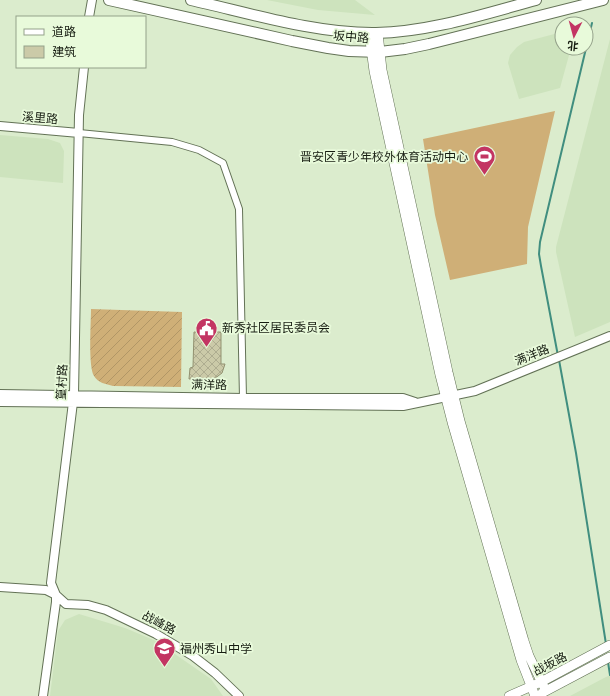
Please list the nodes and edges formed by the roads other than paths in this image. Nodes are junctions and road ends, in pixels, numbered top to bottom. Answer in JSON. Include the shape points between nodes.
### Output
{"nodes":[{"id":1,"x":92,"y":0,"type":"edge"},
{"id":2,"x":109,"y":0,"type":"edge"},
{"id":3,"x":191,"y":0,"type":"edge"},
{"id":4,"x":533,"y":0,"type":"edge"},
{"id":5,"x":603,"y":0,"type":"edge"},
{"id":6,"x":89,"y":16,"type":"edge"},
{"id":7,"x":374,"y":33,"type":"junction"},
{"id":8,"x":375,"y":52,"type":"junction"},
{"id":9,"x":84,"y":68,"type":"edge"},
{"id":10,"x":0,"y":126,"type":"edge"},
{"id":11,"x":79,"y":133,"type":"junction"},
{"id":12,"x":610,"y":336,"type":"edge"},
{"id":13,"x":0,"y":394,"type":"edge"},
{"id":14,"x":450,"y":396,"type":"junction"},
{"id":15,"x":243,"y":398,"type":"junction"},
{"id":16,"x":74,"y":399,"type":"junction"},
{"id":17,"x":0,"y":402,"type":"edge"},
{"id":18,"x":416,"y":402,"type":"junction"},
{"id":19,"x":0,"y":587,"type":"edge"},
{"id":20,"x":56,"y":595,"type":"junction"},
{"id":21,"x":610,"y":645,"type":"edge"},
{"id":22,"x":606,"y":659,"type":"edge"},
{"id":23,"x":541,"y":682,"type":"junction"},
{"id":24,"x":531,"y":687,"type":"junction"},
{"id":25,"x":546,"y":691,"type":"junction"},
{"id":26,"x":44,"y":696,"type":"edge"},
{"id":27,"x":239,"y":696,"type":"edge"},
{"id":28,"x":510,"y":696,"type":"edge"},
{"id":29,"x":535,"y":696,"type":"edge"}],
"edges":[{"from":1,"to":6,"type":"street"},
{"from":2,"to":8,"type":"main road","name":"坂中路","via":[[314,46]]},
{"from":3,"to":7,"type":"main road","name":"坂中路","via":[[311,27]]},
{"from":4,"to":7,"type":"main road","name":"坂中路","via":[[434,26]]},
{"from":5,"to":8,"type":"main road","name":"坂中路","via":[[429,44]]},
{"from":7,"to":8,"type":"main road"},
{"from":8,"to":14,"type":"main road","via":[[374,71]]},
{"from":9,"to":11,"type":"street","name":"篁村路"},
{"from":10,"to":11,"type":"street","name":"溪里路"},
{"from":11,"to":15,"type":"street","via":[[172,142],[199,150],[223,163],[239,209]]},
{"from":11,"to":16,"type":"street","name":"篁村路"},
{"from":12,"to":14,"type":"street","name":"满洋路","via":[[475,390]]},
{"from":13,"to":16,"type":"street","name":"满洋路"},
{"from":14,"to":18,"type":"street","name":"满洋路"},
{"from":14,"to":23,"type":"main road","via":[[529,656]]},
{"from":14,"to":24,"type":"main road","via":[[521,660]]},
{"from":15,"to":16,"type":"street","name":"满洋路"},
{"from":15,"to":18,"type":"street","name":"满洋路","via":[[403,398]]},
{"from":16,"to":17,"type":"street","name":"满洋路"},
{"from":16,"to":18,"type":"street","name":"满洋路","via":[[403,406]]},
{"from":16,"to":20,"type":"street","name":"篁村路","via":[[51,583]]},
{"from":19,"to":20,"type":"street","name":"战峰路","via":[[46,590]]},
{"from":20,"to":26,"type":"street","name":"篁村路"},
{"from":20,"to":27,"type":"street","name":"战峰路","via":[[66,604],[88,605],[106,610],[156,634],[201,661]]},
{"from":21,"to":23,"type":"main road","name":"战坂路"},
{"from":22,"to":25,"type":"main road","name":"战坂路"},
{"from":23,"to":24,"type":"main road","name":"战坂路"},
{"from":23,"to":25,"type":"main road"},
{"from":24,"to":28,"type":"main road","name":"战坂路"},
{"from":24,"to":29,"type":"main road"},
{"from":25,"to":29,"type":"main road","name":"战坂路"}]}
